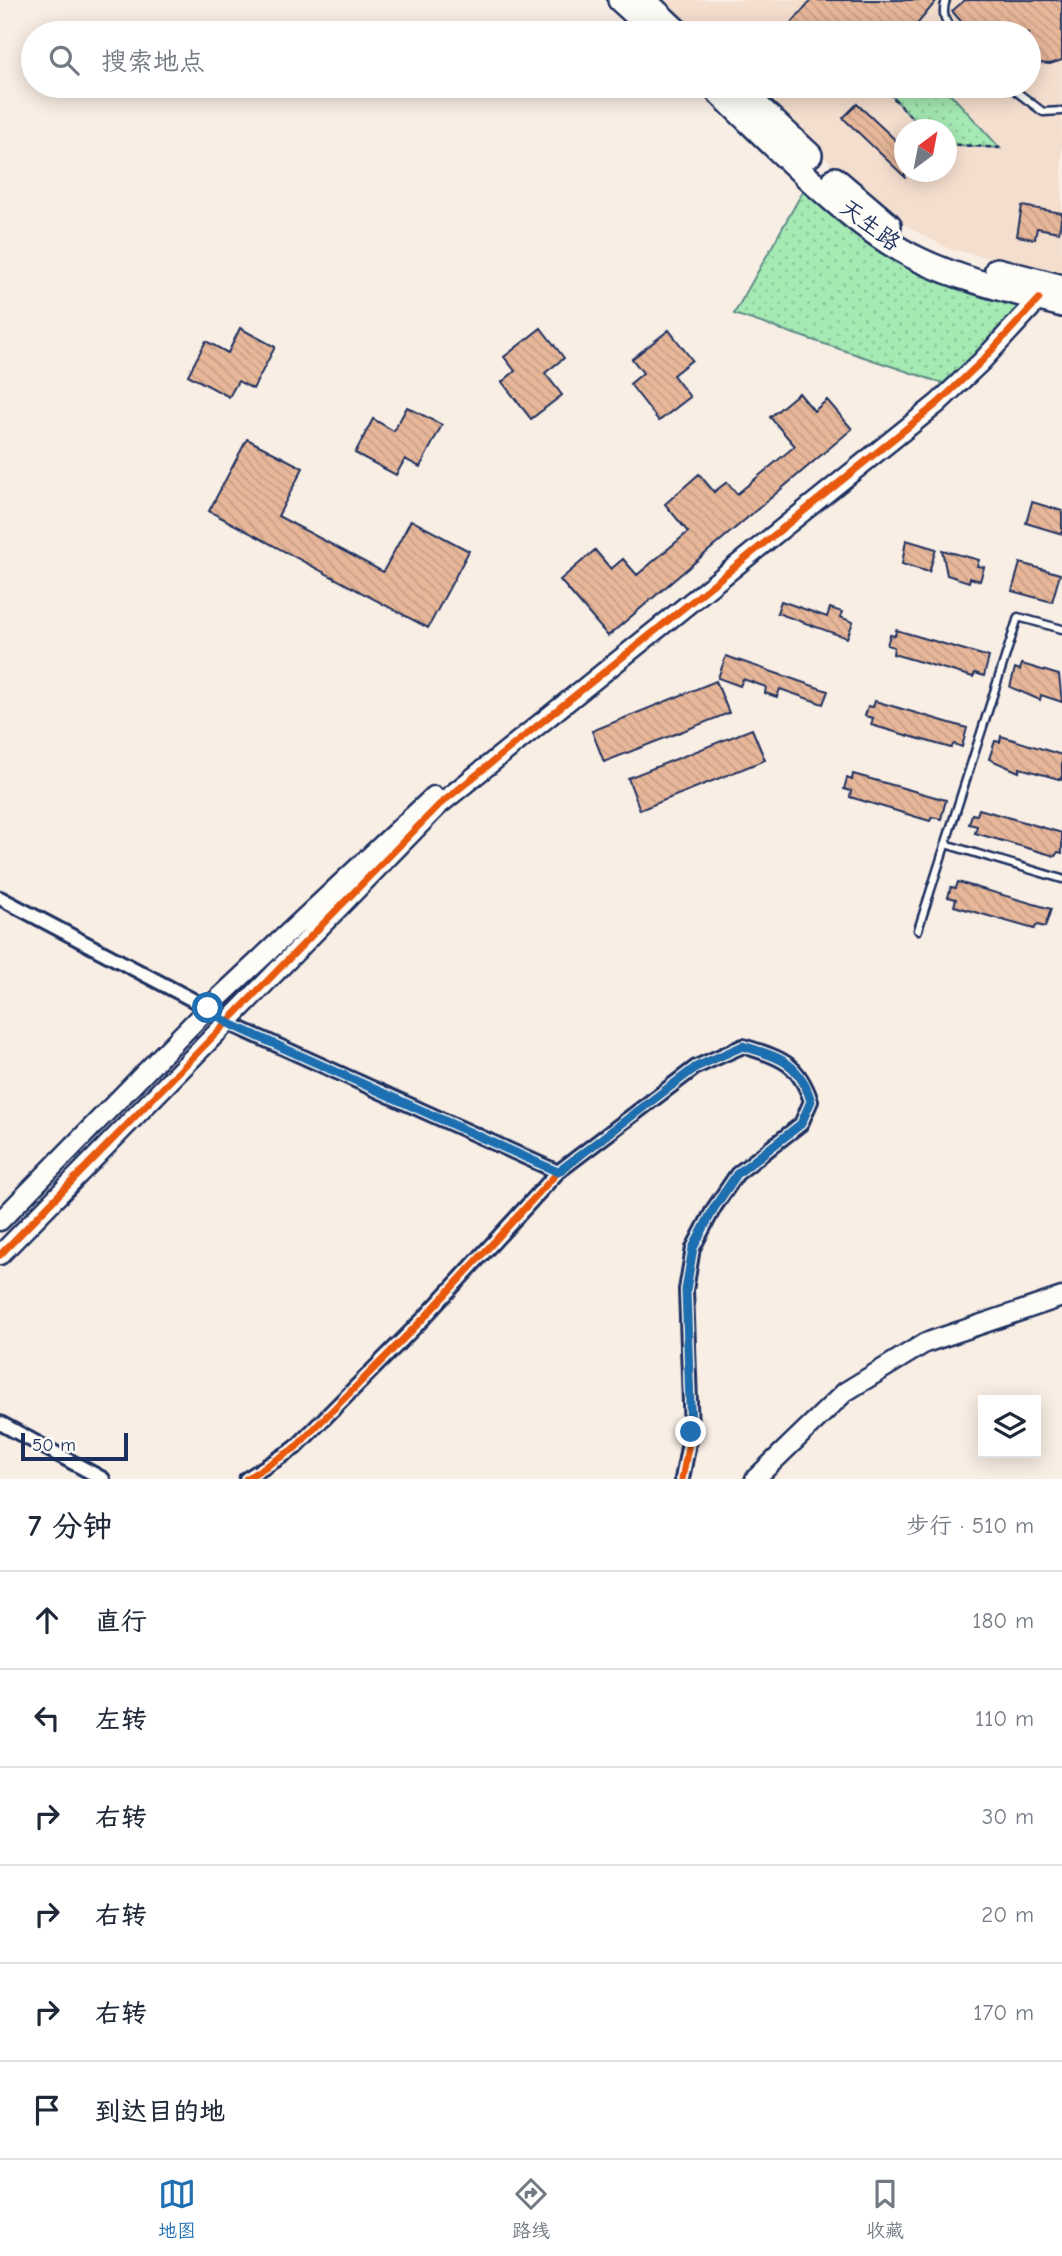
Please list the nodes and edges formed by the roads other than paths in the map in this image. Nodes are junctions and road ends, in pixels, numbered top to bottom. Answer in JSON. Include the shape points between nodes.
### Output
{"nodes":[{"id":1,"x":620,"y":0,"type":"edge"},
{"id":2,"x":644,"y":0,"type":"edge"},
{"id":3,"x":946,"y":0,"type":"edge"},
{"id":4,"x":643,"y":21,"type":"edge"},
{"id":5,"x":666,"y":21,"type":"edge"},
{"id":6,"x":945,"y":21,"type":"edge"},
{"id":7,"x":725,"y":98,"type":"edge"},
{"id":8,"x":749,"y":98,"type":"edge"},
{"id":9,"x":1025,"y":98,"type":"edge"},
{"id":10,"x":1062,"y":111,"type":"edge"},
{"id":11,"x":1062,"y":287,"type":"edge"},
{"id":12,"x":1039,"y":299,"type":"junction"},
{"id":13,"x":1062,"y":305,"type":"edge"},
{"id":14,"x":1062,"y":629,"type":"edge"},
{"id":15,"x":574,"y":697,"type":"junction"},
{"id":16,"x":945,"y":844,"type":"junction"},
{"id":17,"x":1062,"y":880,"type":"edge"},
{"id":18,"x":0,"y":898,"type":"edge"},
{"id":19,"x":918,"y":930,"type":"dead end"},
{"id":20,"x":208,"y":1008,"type":"junction"},
{"id":21,"x":228,"y":1023,"type":"junction"},
{"id":22,"x":558,"y":1172,"type":"junction"},
{"id":23,"x":0,"y":1221,"type":"edge"},
{"id":24,"x":0,"y":1255,"type":"edge"},
{"id":25,"x":1062,"y":1297,"type":"edge"},
{"id":26,"x":0,"y":1423,"type":"edge"},
{"id":27,"x":103,"y":1479,"type":"edge"},
{"id":28,"x":246,"y":1479,"type":"edge"},
{"id":29,"x":682,"y":1479,"type":"edge"},
{"id":30,"x":755,"y":1479,"type":"edge"}],
"edges":[{"from":1,"to":4,"type":"highway"},
{"from":2,"to":5,"type":"highway"},
{"from":3,"to":6,"type":"lane","via":[[942,10]]},
{"from":7,"to":12,"type":"highway","name":"天生路","via":[[850,214],[887,242],[920,261]]},
{"from":8,"to":11,"type":"highway","name":"天生路","via":[[896,230],[958,260]]},
{"from":9,"to":10,"type":"lane","via":[[1043,112]]},
{"from":12,"to":13,"type":"highway","name":"天生路"},
{"from":12,"to":15,"type":"street","via":[[938,403]]},
{"from":14,"to":16,"type":"lane","via":[[1018,617]]},
{"from":15,"to":20,"type":"street","via":[[428,800]]},
{"from":15,"to":21,"type":"street","via":[[439,805]]},
{"from":16,"to":17,"type":"lane"},
{"from":16,"to":19,"type":"lane"},
{"from":18,"to":20,"type":"street"},
{"from":20,"to":21,"type":"street"},
{"from":20,"to":23,"type":"street"},
{"from":21,"to":22,"type":"street"},
{"from":21,"to":24,"type":"street"},
{"from":22,"to":28,"type":"street","via":[[422,1320],[295,1448]]},
{"from":22,"to":29,"type":"street","via":[[696,1067],[743,1046],[775,1056],[803,1076],[811,1101],[801,1124],[737,1174],[693,1248],[686,1290],[691,1432]]},
{"from":25,"to":30,"type":"street","via":[[925,1343],[845,1392]]},
{"from":26,"to":27,"type":"street"}]}
